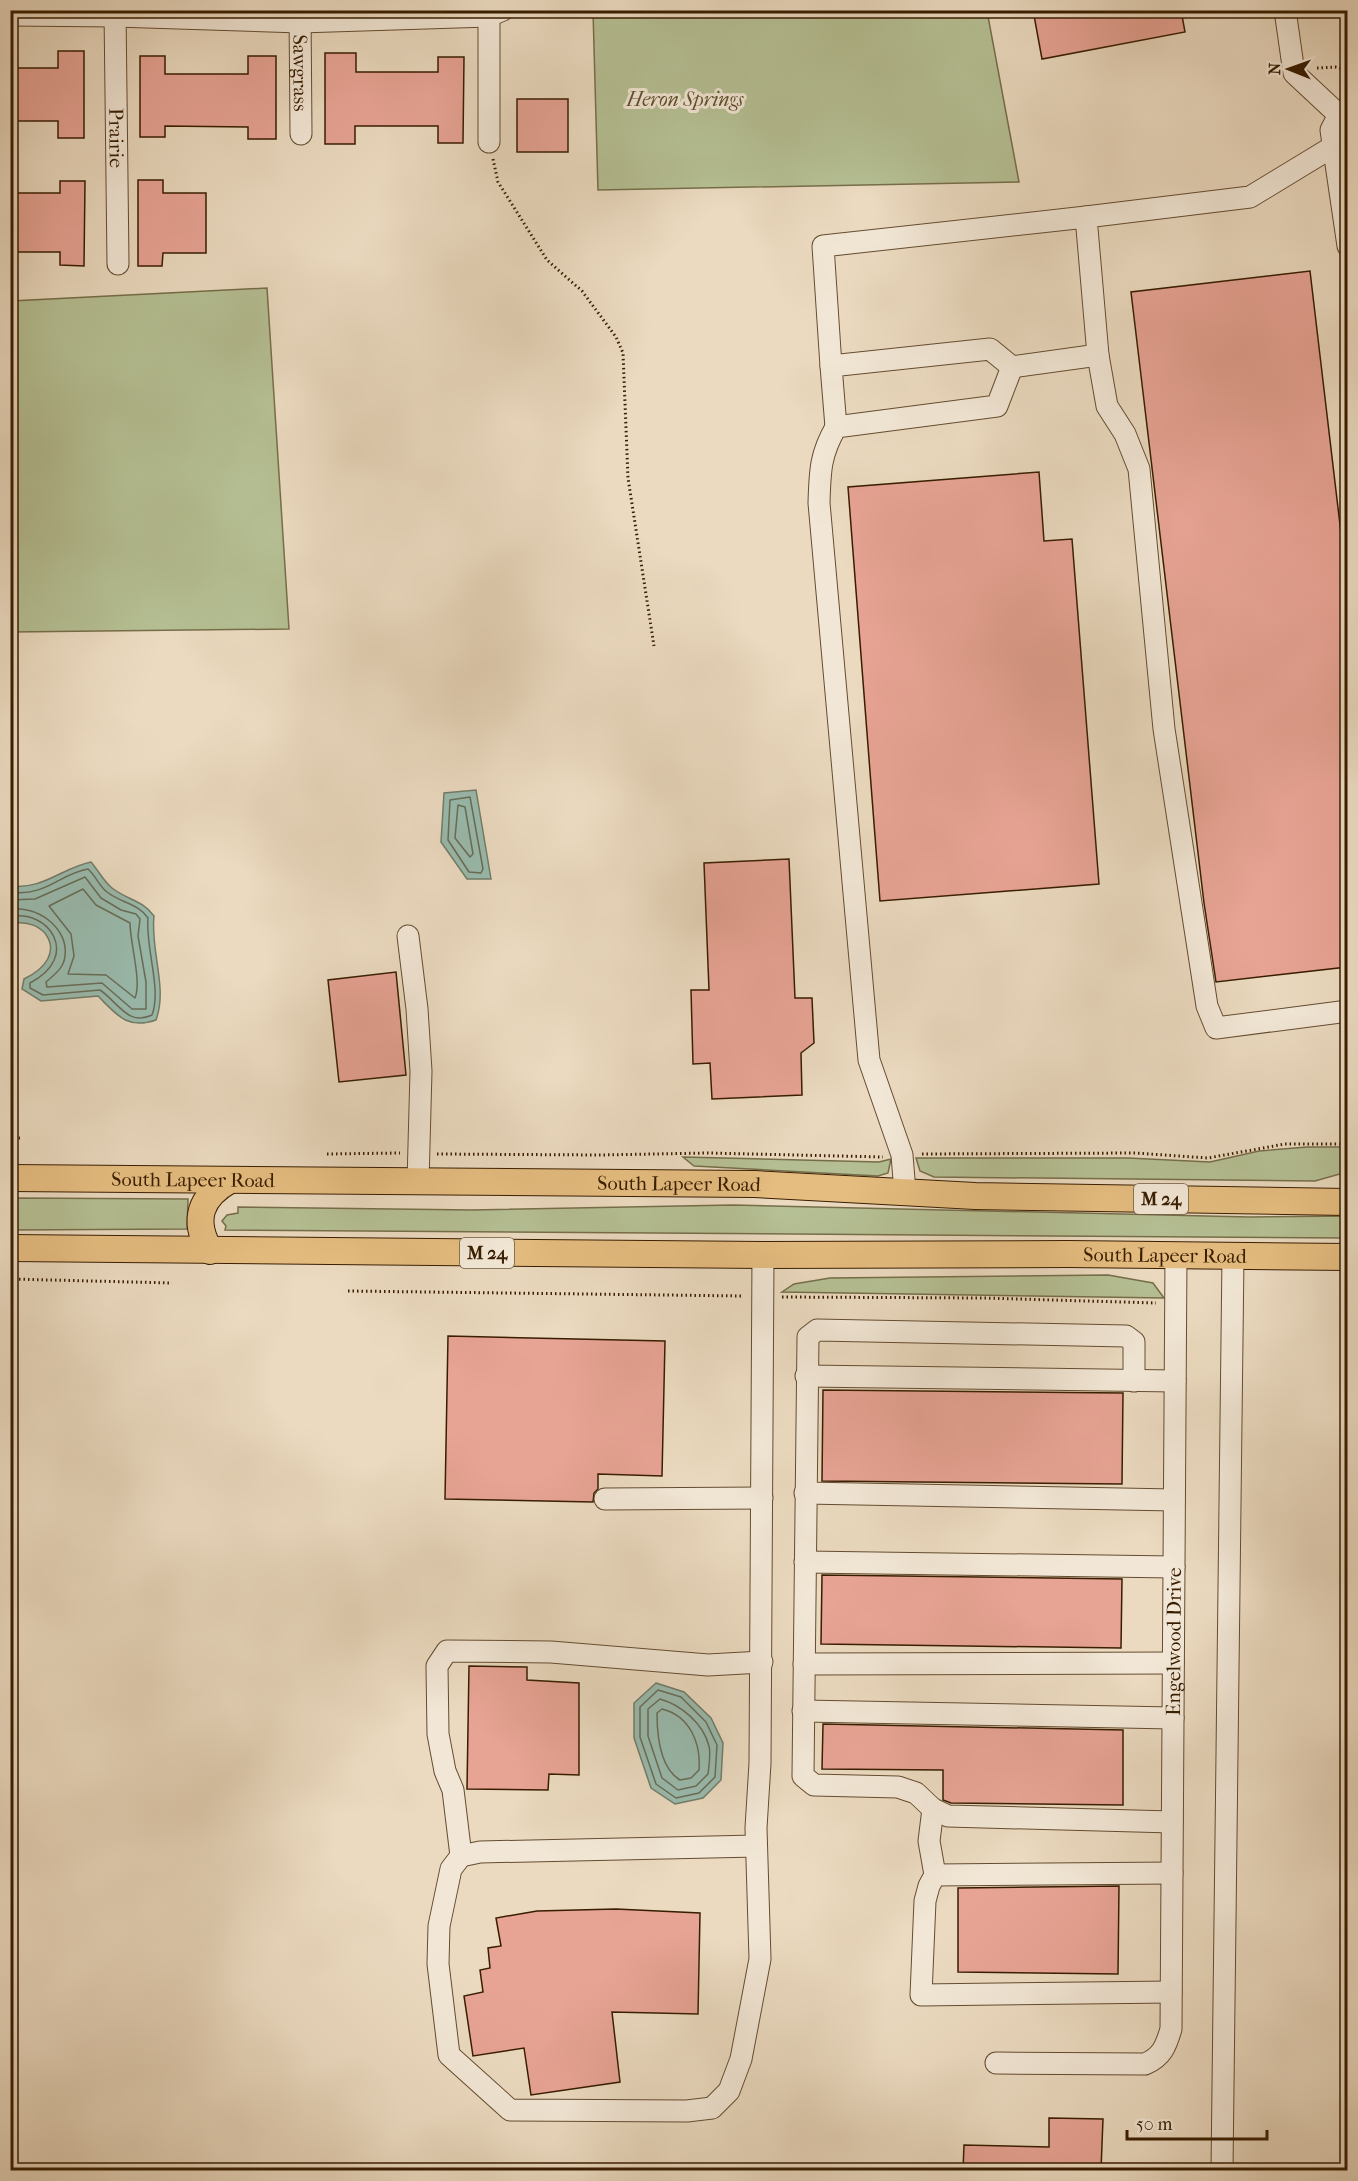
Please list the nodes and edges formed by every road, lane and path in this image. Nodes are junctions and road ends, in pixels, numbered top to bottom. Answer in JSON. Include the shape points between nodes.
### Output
{"nodes":[{"id":1,"x":1285,"y":10,"type":"edge"},
{"id":2,"x":115,"y":13,"type":"edge"},
{"id":3,"x":496,"y":13,"type":"edge"},
{"id":4,"x":10,"y":15,"type":"edge"},
{"id":5,"x":348,"y":15,"type":"edge"},
{"id":6,"x":300,"y":16,"type":"edge"},
{"id":7,"x":1347,"y":70,"type":"edge"},
{"id":8,"x":1301,"y":80,"type":"junction"},
{"id":9,"x":1343,"y":113,"type":"edge"},
{"id":10,"x":302,"y":134,"type":"dead end"},
{"id":11,"x":489,"y":141,"type":"joint"},
{"id":12,"x":1334,"y":146,"type":"junction"},
{"id":13,"x":1086,"y":216,"type":"junction"},
{"id":14,"x":1347,"y":246,"type":"edge"},
{"id":15,"x":117,"y":264,"type":"dead end"},
{"id":16,"x":1098,"y":356,"type":"junction"},
{"id":17,"x":831,"y":366,"type":"junction"},
{"id":18,"x":1012,"y":367,"type":"junction"},
{"id":19,"x":836,"y":427,"type":"junction"},
{"id":20,"x":654,"y":646,"type":"dead end"},
{"id":21,"x":408,"y":936,"type":"dead end"},
{"id":22,"x":1347,"y":1011,"type":"edge"},
{"id":23,"x":20,"y":1138,"type":"dead end"},
{"id":24,"x":10,"y":1139,"type":"edge"},
{"id":25,"x":1347,"y":1144,"type":"edge"},
{"id":26,"x":327,"y":1154,"type":"dead end"},
{"id":27,"x":419,"y":1154,"type":"junction"},
{"id":28,"x":902,"y":1155,"type":"junction"},
{"id":29,"x":10,"y":1178,"type":"edge"},
{"id":30,"x":230,"y":1180,"type":"junction"},
{"id":31,"x":418,"y":1182,"type":"junction"},
{"id":32,"x":905,"y":1192,"type":"junction"},
{"id":33,"x":1347,"y":1202,"type":"edge"},
{"id":34,"x":10,"y":1248,"type":"edge"},
{"id":35,"x":210,"y":1251,"type":"junction"},
{"id":36,"x":1176,"y":1255,"type":"junction"},
{"id":37,"x":763,"y":1256,"type":"junction"},
{"id":38,"x":1233,"y":1256,"type":"junction"},
{"id":39,"x":1347,"y":1257,"type":"edge"},
{"id":40,"x":10,"y":1279,"type":"edge"},
{"id":41,"x":171,"y":1283,"type":"dead end"},
{"id":42,"x":348,"y":1291,"type":"dead end"},
{"id":43,"x":746,"y":1296,"type":"dead end"},
{"id":44,"x":779,"y":1297,"type":"dead end"},
{"id":45,"x":1150,"y":1304,"type":"dead end"},
{"id":46,"x":806,"y":1376,"type":"junction"},
{"id":47,"x":1134,"y":1381,"type":"junction"},
{"id":48,"x":1175,"y":1381,"type":"junction"},
{"id":49,"x":805,"y":1494,"type":"junction"},
{"id":50,"x":762,"y":1498,"type":"junction"},
{"id":51,"x":605,"y":1499,"type":"dead end"},
{"id":52,"x":1174,"y":1500,"type":"junction"},
{"id":53,"x":805,"y":1562,"type":"junction"},
{"id":54,"x":1174,"y":1567,"type":"junction"},
{"id":55,"x":762,"y":1662,"type":"junction"},
{"id":56,"x":1173,"y":1663,"type":"junction"},
{"id":57,"x":804,"y":1664,"type":"junction"},
{"id":58,"x":803,"y":1711,"type":"junction"},
{"id":59,"x":1173,"y":1719,"type":"junction"},
{"id":60,"x":933,"y":1809,"type":"junction"},
{"id":61,"x":1172,"y":1822,"type":"junction"},
{"id":62,"x":756,"y":1846,"type":"junction"},
{"id":63,"x":461,"y":1856,"type":"junction"},
{"id":64,"x":1172,"y":1873,"type":"junction"},
{"id":65,"x":935,"y":1875,"type":"junction"},
{"id":66,"x":1171,"y":1992,"type":"junction"},
{"id":67,"x":996,"y":2063,"type":"dead end"},
{"id":68,"x":1222,"y":2170,"type":"edge"}],
"edges":[{"from":1,"to":8,"type":"street","via":[[1294,73]]},
{"from":2,"to":4,"type":"street"},
{"from":2,"to":6,"type":"street"},
{"from":2,"to":15,"type":"street","name":"Prairie"},
{"from":3,"to":5,"type":"street"},
{"from":3,"to":11,"type":"street"},
{"from":5,"to":6,"type":"street"},
{"from":6,"to":10,"type":"street","name":"Sawgrass"},
{"from":7,"to":8,"type":"path","via":[[1314,68]]},
{"from":8,"to":9,"type":"street"},
{"from":9,"to":12,"type":"street","via":[[1331,130]]},
{"from":11,"to":20,"type":"path","via":[[498,182],[547,260],[582,291],[623,353],[628,478]]},
{"from":12,"to":13,"type":"street","via":[[1250,196]]},
{"from":12,"to":14,"type":"street"},
{"from":13,"to":16,"type":"street"},
{"from":13,"to":17,"type":"street","via":[[823,246]]},
{"from":16,"to":18,"type":"street"},
{"from":16,"to":22,"type":"street","via":[[1107,406],[1125,434],[1139,469],[1164,729],[1208,1006],[1216,1028]]},
{"from":17,"to":18,"type":"street","via":[[990,349]]},
{"from":17,"to":19,"type":"street"},
{"from":18,"to":19,"type":"street","via":[[997,406]]},
{"from":19,"to":28,"type":"street","via":[[823,449],[819,503],[868,1048]]},
{"from":21,"to":27,"type":"street","via":[[418,1030],[422,1123]]},
{"from":23,"to":24,"type":"path"},
{"from":25,"to":28,"type":"path","via":[[1286,1144],[1208,1158],[1135,1153]]},
{"from":26,"to":27,"type":"path"},
{"from":27,"to":28,"type":"path","via":[[708,1153],[879,1158]]},
{"from":27,"to":31,"type":"street"},
{"from":28,"to":32,"type":"street"},
{"from":29,"to":30,"type":"main road","name":"South Lapeer Road","number":"M 24"},
{"from":30,"to":31,"type":"main road","name":"South Lapeer Road","number":"M 24"},
{"from":30,"to":35,"type":"main road","via":[[214,1189],[203,1207],[201,1230]]},
{"from":31,"to":32,"type":"main road","name":"South Lapeer Road","number":"M 24","via":[[754,1184]]},
{"from":32,"to":33,"type":"main road","name":"South Lapeer Road","number":"M 24"},
{"from":34,"to":35,"type":"main road","name":"South Lapeer Road","number":"M 24"},
{"from":35,"to":37,"type":"main road","name":"South Lapeer Road","number":"M 24"},
{"from":36,"to":37,"type":"main road","name":"South Lapeer Road","number":"M 24"},
{"from":36,"to":38,"type":"main road","name":"South Lapeer Road","number":"M 24"},
{"from":36,"to":48,"type":"street","name":"Engelwood Drive"},
{"from":37,"to":50,"type":"street"},
{"from":38,"to":39,"type":"main road","name":"South Lapeer Road","number":"M 24"},
{"from":38,"to":68,"type":"street"},
{"from":40,"to":41,"type":"path"},
{"from":42,"to":43,"type":"path"},
{"from":44,"to":45,"type":"path"},
{"from":46,"to":47,"type":"street"},
{"from":46,"to":47,"type":"street","via":[[808,1337],[817,1330],[1126,1336],[1134,1342]]},
{"from":46,"to":49,"type":"street"},
{"from":47,"to":48,"type":"street"},
{"from":48,"to":52,"type":"street","name":"Engelwood Drive"},
{"from":49,"to":52,"type":"street"},
{"from":49,"to":53,"type":"street"},
{"from":50,"to":51,"type":"street"},
{"from":50,"to":55,"type":"street"},
{"from":52,"to":54,"type":"street","name":"Engelwood Drive"},
{"from":53,"to":54,"type":"street"},
{"from":53,"to":57,"type":"street"},
{"from":54,"to":56,"type":"street","name":"Engelwood Drive"},
{"from":55,"to":62,"type":"street"},
{"from":55,"to":63,"type":"street","via":[[708,1665],[551,1652],[447,1651],[437,1666],[438,1734],[445,1772],[453,1790]]},
{"from":56,"to":57,"type":"street"},
{"from":56,"to":59,"type":"street","name":"Engelwood Drive"},
{"from":57,"to":58,"type":"street"},
{"from":58,"to":59,"type":"street"},
{"from":58,"to":60,"type":"street","via":[[802,1776],[814,1785],[898,1787],[916,1793]]},
{"from":59,"to":61,"type":"street","name":"Engelwood Drive"},
{"from":60,"to":61,"type":"street","via":[[948,1816]]},
{"from":60,"to":65,"type":"street","via":[[929,1841]]},
{"from":61,"to":64,"type":"street","name":"Engelwood Drive"},
{"from":62,"to":63,"type":"street","via":[[480,1851]]},
{"from":62,"to":63,"type":"street","via":[[760,1959],[741,2059],[729,2091],[712,2108],[687,2111],[510,2110],[449,2055],[437,1946],[451,1869]]},
{"from":64,"to":65,"type":"street"},
{"from":64,"to":66,"type":"street","name":"Engelwood Drive"},
{"from":65,"to":66,"type":"street","via":[[925,1901],[921,1995]]},
{"from":66,"to":67,"type":"street","name":"Engelwood Drive","via":[[1171,2029],[1166,2047],[1156,2059],[1145,2064]]}]}
